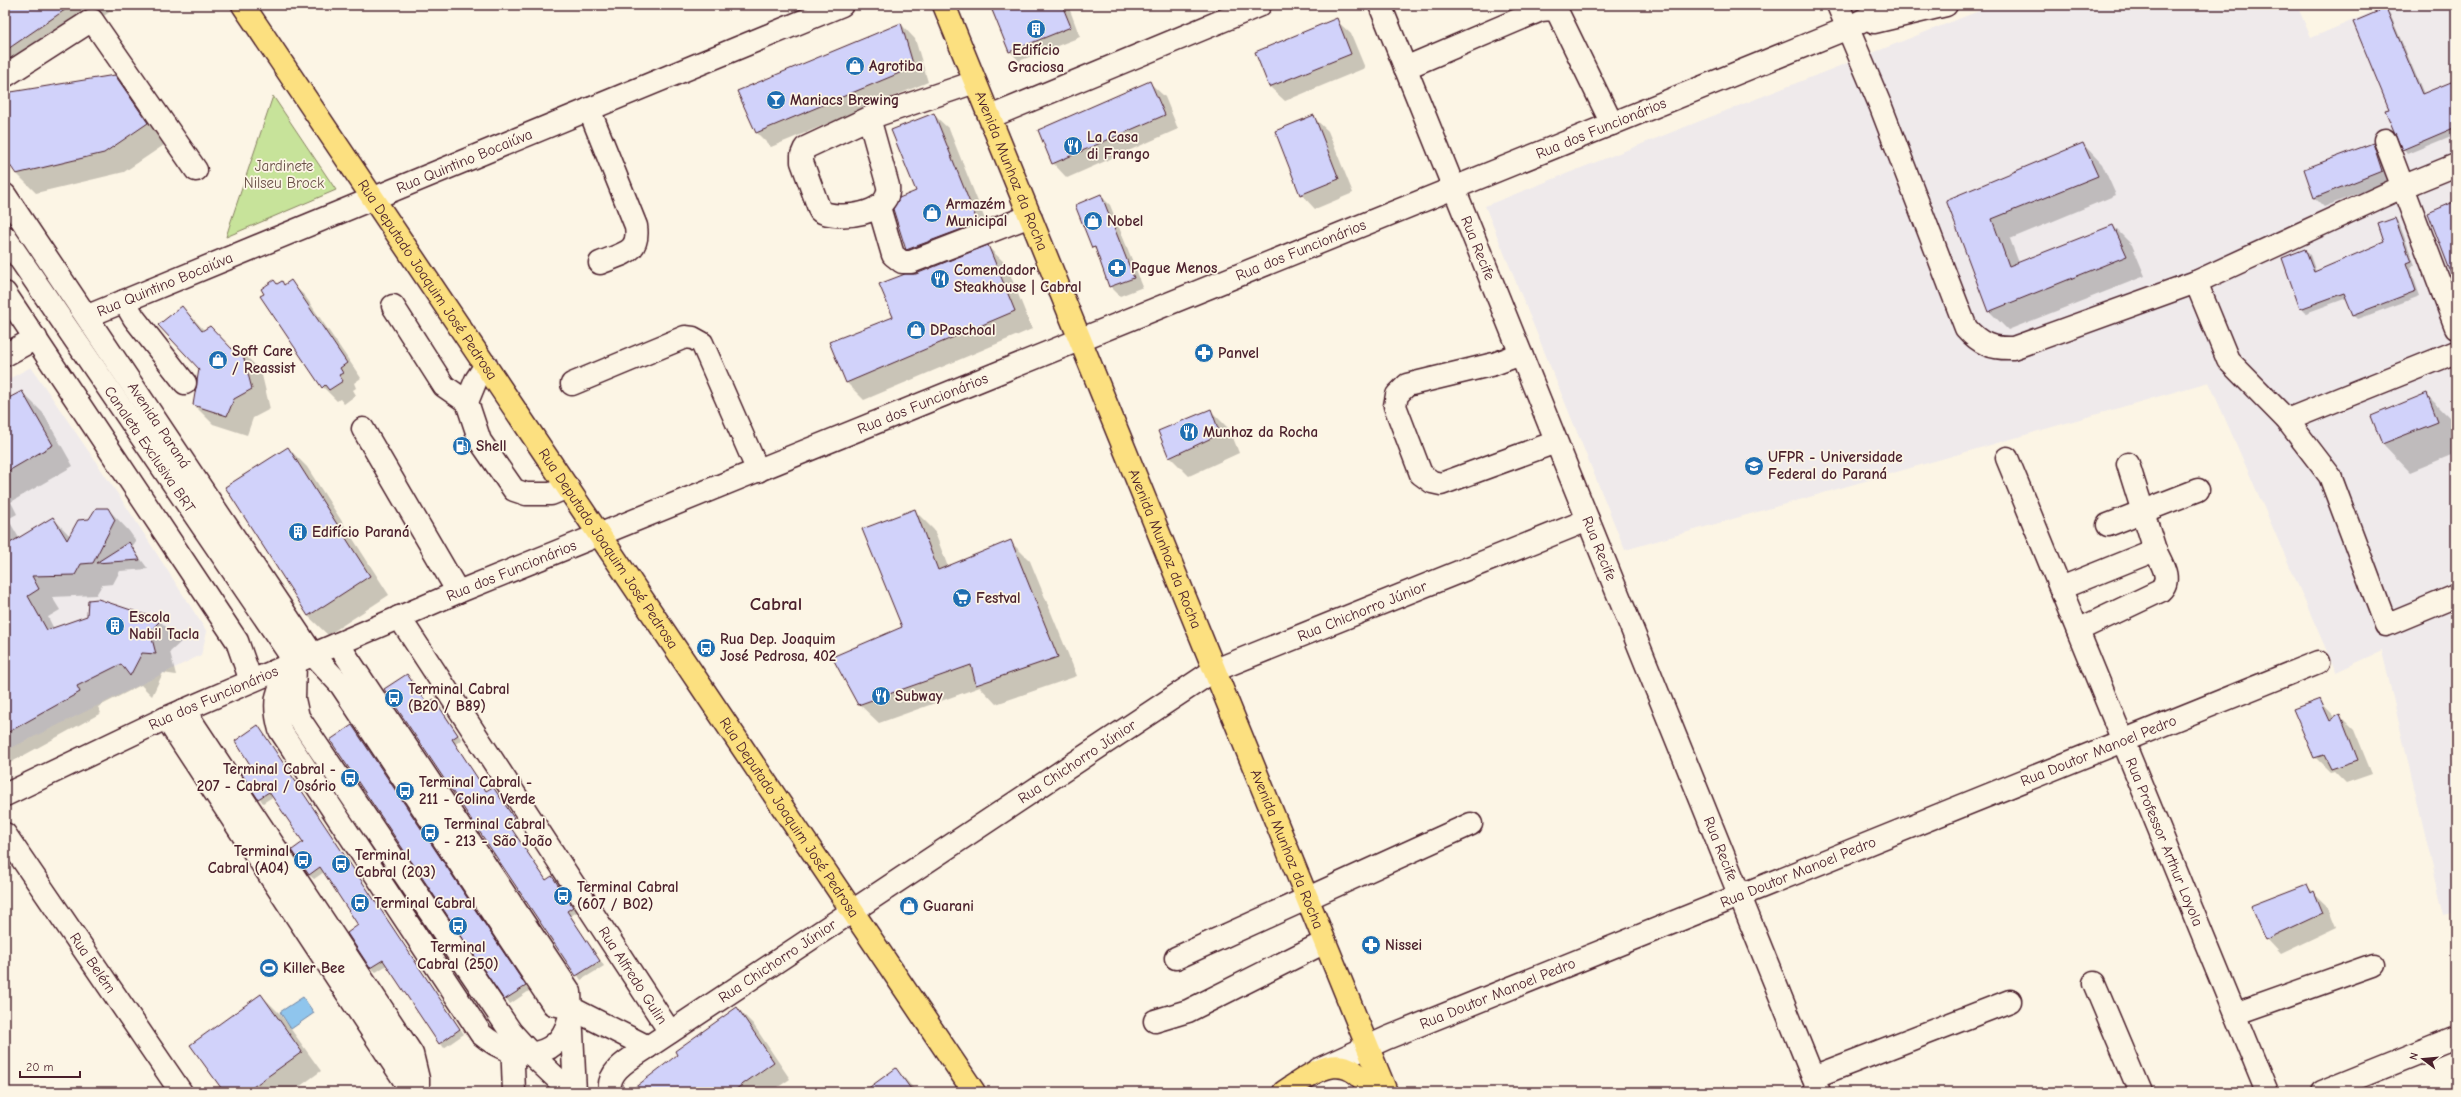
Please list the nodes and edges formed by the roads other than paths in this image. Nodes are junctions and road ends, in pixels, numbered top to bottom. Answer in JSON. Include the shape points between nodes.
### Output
{"nodes":[{"id":1,"x":243,"y":5,"type":"edge"},
{"id":2,"x":842,"y":5,"type":"edge"},
{"id":3,"x":944,"y":5,"type":"edge"},
{"id":4,"x":1380,"y":5,"type":"edge"},
{"id":5,"x":1838,"y":5,"type":"edge"},
{"id":6,"x":1892,"y":5,"type":"edge"},
{"id":7,"x":1946,"y":5,"type":"edge"},
{"id":8,"x":1255,"y":6,"type":"edge"},
{"id":9,"x":1848,"y":28,"type":"junction"},
{"id":10,"x":1405,"y":68,"type":"junction"},
{"id":11,"x":5,"y":76,"type":"edge"},
{"id":12,"x":975,"y":82,"type":"junction"},
{"id":13,"x":589,"y":109,"type":"junction"},
{"id":14,"x":990,"y":117,"type":"junction"},
{"id":15,"x":869,"y":118,"type":"junction"},
{"id":16,"x":1612,"y":124,"type":"junction"},
{"id":17,"x":2384,"y":140,"type":"dead end"},
{"id":18,"x":2456,"y":165,"type":"edge"},
{"id":19,"x":196,"y":170,"type":"dead end"},
{"id":20,"x":2402,"y":187,"type":"junction"},
{"id":21,"x":1454,"y":188,"type":"junction"},
{"id":22,"x":5,"y":194,"type":"edge"},
{"id":23,"x":373,"y":198,"type":"junction"},
{"id":24,"x":879,"y":207,"type":"junction"},
{"id":25,"x":1030,"y":216,"type":"junction"},
{"id":26,"x":5,"y":237,"type":"edge"},
{"id":27,"x":600,"y":263,"type":"dead end"},
{"id":28,"x":2196,"y":282,"type":"junction"},
{"id":29,"x":5,"y":293,"type":"edge"},
{"id":30,"x":124,"y":301,"type":"junction"},
{"id":31,"x":393,"y":306,"type":"dead end"},
{"id":32,"x":88,"y":316,"type":"junction"},
{"id":33,"x":2456,"y":326,"type":"edge"},
{"id":34,"x":36,"y":338,"type":"junction"},
{"id":35,"x":1080,"y":340,"type":"junction"},
{"id":36,"x":2456,"y":352,"type":"edge"},
{"id":37,"x":1521,"y":354,"type":"junction"},
{"id":38,"x":5,"y":355,"type":"edge"},
{"id":39,"x":486,"y":365,"type":"junction"},
{"id":40,"x":185,"y":383,"type":"dead end"},
{"id":41,"x":572,"y":384,"type":"dead end"},
{"id":42,"x":467,"y":402,"type":"junction"},
{"id":43,"x":2287,"y":420,"type":"junction"},
{"id":44,"x":363,"y":429,"type":"dead end"},
{"id":45,"x":1556,"y":442,"type":"junction"},
{"id":46,"x":2007,"y":458,"type":"dead end"},
{"id":47,"x":2128,"y":464,"type":"dead end"},
{"id":48,"x":758,"y":471,"type":"junction"},
{"id":49,"x":568,"y":488,"type":"junction"},
{"id":50,"x":2198,"y":490,"type":"dead end"},
{"id":51,"x":2142,"y":512,"type":"junction"},
{"id":52,"x":1588,"y":520,"type":"junction"},
{"id":53,"x":2108,"y":525,"type":"dead end"},
{"id":54,"x":601,"y":535,"type":"junction"},
{"id":55,"x":2155,"y":550,"type":"junction"},
{"id":56,"x":2061,"y":588,"type":"junction"},
{"id":57,"x":458,"y":592,"type":"junction"},
{"id":58,"x":2456,"y":596,"type":"edge"},
{"id":59,"x":399,"y":617,"type":"junction"},
{"id":60,"x":2078,"y":630,"type":"junction"},
{"id":61,"x":338,"y":644,"type":"junction"},
{"id":62,"x":304,"y":659,"type":"junction"},
{"id":63,"x":2318,"y":662,"type":"dead end"},
{"id":64,"x":1214,"y":670,"type":"junction"},
{"id":65,"x":252,"y":681,"type":"junction"},
{"id":66,"x":175,"y":714,"type":"junction"},
{"id":67,"x":2123,"y":741,"type":"junction"},
{"id":68,"x":5,"y":795,"type":"edge"},
{"id":69,"x":1471,"y":824,"type":"dead end"},
{"id":70,"x":5,"y":834,"type":"edge"},
{"id":71,"x":1740,"y":896,"type":"junction"},
{"id":72,"x":1307,"y":897,"type":"junction"},
{"id":73,"x":853,"y":911,"type":"junction"},
{"id":74,"x":1326,"y":942,"type":"junction"},
{"id":75,"x":1176,"y":958,"type":"dead end"},
{"id":76,"x":2373,"y":964,"type":"dead end"},
{"id":77,"x":2094,"y":983,"type":"dead end"},
{"id":78,"x":564,"y":1001,"type":"junction"},
{"id":79,"x":2010,"y":1001,"type":"dead end"},
{"id":80,"x":2235,"y":1014,"type":"junction"},
{"id":81,"x":1155,"y":1021,"type":"dead end"},
{"id":82,"x":670,"y":1032,"type":"junction"},
{"id":83,"x":2456,"y":1038,"type":"edge"},
{"id":84,"x":1368,"y":1046,"type":"junction"},
{"id":85,"x":648,"y":1048,"type":"junction"},
{"id":86,"x":522,"y":1054,"type":"junction"},
{"id":87,"x":1319,"y":1069,"type":"junction"},
{"id":88,"x":1816,"y":1085,"type":"edge"},
{"id":89,"x":610,"y":1086,"type":"edge"},
{"id":90,"x":181,"y":1092,"type":"edge"},
{"id":91,"x":412,"y":1092,"type":"edge"},
{"id":92,"x":418,"y":1092,"type":"edge"},
{"id":93,"x":514,"y":1092,"type":"edge"},
{"id":94,"x":572,"y":1092,"type":"edge"},
{"id":95,"x":575,"y":1092,"type":"edge"},
{"id":96,"x":974,"y":1092,"type":"edge"},
{"id":97,"x":1284,"y":1092,"type":"edge"},
{"id":98,"x":1372,"y":1092,"type":"edge"},
{"id":99,"x":1386,"y":1092,"type":"edge"},
{"id":100,"x":2140,"y":1092,"type":"edge"},
{"id":101,"x":2267,"y":1092,"type":"edge"},
{"id":102,"x":2322,"y":1092,"type":"edge"}],
"edges":[{"from":1,"to":23,"type":"main road","name":"Rua Deputado Joaquim José Pedrosa"},
{"from":2,"to":13,"type":"street","name":"Rua Quintino Bocaiúva"},
{"from":3,"to":12,"type":"main road","name":"Avenida Munhoz da Rocha"},
{"from":4,"to":10,"type":"street","name":"Rua Recife"},
{"from":5,"to":9,"type":"street"},
{"from":6,"to":9,"type":"street","name":"Rua dos Funcionários"},
{"from":7,"to":9,"type":"street","name":"Rua dos Funcionários"},
{"from":8,"to":14,"type":"street"},
{"from":9,"to":16,"type":"street","name":"Rua dos Funcionários"},
{"from":9,"to":28,"type":"street","via":[[1966,328],[1974,337],[1986,345],[2012,348]]},
{"from":10,"to":16,"type":"street","via":[[1542,10],[1551,9],[1558,13],[1596,86]]},
{"from":10,"to":21,"type":"street","name":"Rua Recife"},
{"from":11,"to":19,"type":"street","via":[[92,20]]},
{"from":12,"to":14,"type":"main road","name":"Avenida Munhoz da Rocha"},
{"from":12,"to":15,"type":"street"},
{"from":13,"to":23,"type":"street","name":"Rua Quintino Bocaiúva"},
{"from":13,"to":27,"type":"street","via":[[636,226],[638,239],[633,248]]},
{"from":14,"to":25,"type":"main road","name":"Avenida Munhoz da Rocha"},
{"from":15,"to":24,"type":"street","via":[[889,192]]},
{"from":15,"to":24,"type":"street","via":[[805,148],[802,162],[820,210],[829,216],[839,217]]},
{"from":16,"to":21,"type":"street","name":"Rua dos Funcionários"},
{"from":17,"to":20,"type":"street"},
{"from":18,"to":20,"type":"street"},
{"from":20,"to":28,"type":"street"},
{"from":20,"to":33,"type":"street"},
{"from":21,"to":35,"type":"street","name":"Rua dos Funcionários"},
{"from":21,"to":37,"type":"street","name":"Rua Recife"},
{"from":22,"to":32,"type":"street","name":"Avenida Paraná"},
{"from":23,"to":30,"type":"street","name":"Rua Quintino Bocaiúva"},
{"from":23,"to":39,"type":"main road","name":"Rua Deputado Joaquim José Pedrosa"},
{"from":24,"to":25,"type":"street","via":[[894,255],[902,262],[911,262]]},
{"from":25,"to":35,"type":"main road","name":"Avenida Munhoz da Rocha"},
{"from":26,"to":62,"type":"street","name":"Canaleta Exclusiva BRT"},
{"from":28,"to":43,"type":"street","via":[[2228,360]]},
{"from":29,"to":34,"type":"street"},
{"from":30,"to":32,"type":"street","name":"Rua Quintino Bocaiúva"},
{"from":30,"to":40,"type":"street","via":[[134,318]]},
{"from":31,"to":42,"type":"street","via":[[444,386]]},
{"from":32,"to":62,"type":"street","name":"Avenida Paraná"},
{"from":34,"to":38,"type":"street"},
{"from":34,"to":65,"type":"street","via":[[238,641]]},
{"from":35,"to":48,"type":"street","name":"Rua dos Funcionários"},
{"from":35,"to":64,"type":"main road","name":"Avenida Munhoz da Rocha"},
{"from":36,"to":43,"type":"street"},
{"from":37,"to":45,"type":"street","name":"Rua Recife"},
{"from":37,"to":45,"type":"street","via":[[1494,364],[1407,385],[1397,395],[1395,406],[1421,474],[1432,482],[1441,484]]},
{"from":39,"to":42,"type":"street","via":[[476,380]]},
{"from":39,"to":49,"type":"main road","name":"Rua Deputado Joaquim José Pedrosa"},
{"from":41,"to":48,"type":"street","via":[[685,337],[693,338],[702,343]]},
{"from":42,"to":49,"type":"street","via":[[480,441],[514,490],[526,494],[551,494]]},
{"from":43,"to":58,"type":"street","via":[[2330,476],[2386,624]]},
{"from":44,"to":57,"type":"street"},
{"from":45,"to":52,"type":"street","name":"Rua Recife"},
{"from":46,"to":56,"type":"street","name":"Rua Professor Arthur Loyola"},
{"from":47,"to":51,"type":"street"},
{"from":48,"to":54,"type":"street","name":"Rua dos Funcionários"},
{"from":49,"to":54,"type":"main road","name":"Rua Deputado Joaquim José Pedrosa"},
{"from":50,"to":51,"type":"street"},
{"from":51,"to":53,"type":"street"},
{"from":51,"to":55,"type":"street"},
{"from":52,"to":64,"type":"street","name":"Rua Chichorro Júnior"},
{"from":52,"to":71,"type":"street","name":"Rua Recife"},
{"from":54,"to":57,"type":"street","name":"Rua dos Funcionários"},
{"from":54,"to":73,"type":"main road","name":"Rua Deputado Joaquim José Pedrosa"},
{"from":55,"to":56,"type":"street"},
{"from":55,"to":60,"type":"street","via":[[2167,578],[2166,586]]},
{"from":56,"to":60,"type":"street","name":"Rua Professor Arthur Loyola"},
{"from":57,"to":59,"type":"street","name":"Rua dos Funcionários"},
{"from":59,"to":61,"type":"street","name":"Rua dos Funcionários"},
{"from":59,"to":82,"type":"street","name":"Rua Alfredo Gulin"},
{"from":60,"to":67,"type":"street","name":"Rua Professor Arthur Loyola"},
{"from":61,"to":62,"type":"street","name":"Rua dos Funcionários"},
{"from":61,"to":78,"type":"street"},
{"from":62,"to":65,"type":"street","name":"Rua dos Funcionários"},
{"from":62,"to":78,"type":"street","via":[[341,685]]},
{"from":62,"to":86,"type":"street","via":[[294,699],[298,717],[511,1032]]},
{"from":62,"to":86,"type":"street","via":[[278,689],[274,709],[287,743],[481,1034],[493,1044]]},
{"from":63,"to":67,"type":"street","name":"Rua Doutor Manoel Pedro"},
{"from":64,"to":72,"type":"main road","name":"Avenida Munhoz da Rocha"},
{"from":64,"to":73,"type":"street","name":"Rua Chichorro Júnior"},
{"from":65,"to":66,"type":"street","name":"Rua dos Funcionários"},
{"from":66,"to":68,"type":"street","name":"Rua dos Funcionários"},
{"from":66,"to":91,"type":"street"},
{"from":66,"to":92,"type":"street","via":[[412,1054],[418,1079]]},
{"from":67,"to":71,"type":"street","name":"Rua Doutor Manoel Pedro"},
{"from":67,"to":80,"type":"street","name":"Rua Professor Arthur Loyola"},
{"from":69,"to":72,"type":"street"},
{"from":70,"to":90,"type":"street","name":"Rua Belém"},
{"from":71,"to":84,"type":"street","name":"Rua Doutor Manoel Pedro"},
{"from":71,"to":88,"type":"street","name":"Rua Recife"},
{"from":72,"to":74,"type":"main road","name":"Avenida Munhoz da Rocha"},
{"from":72,"to":75,"type":"street"},
{"from":73,"to":82,"type":"street","name":"Rua Chichorro Júnior"},
{"from":73,"to":96,"type":"main road","name":"Rua Deputado Joaquim José Pedrosa"},
{"from":74,"to":81,"type":"street","via":[[1188,1011]]},
{"from":74,"to":84,"type":"main road","name":"Avenida Munhoz da Rocha"},
{"from":76,"to":80,"type":"street"},
{"from":77,"to":100,"type":"street"},
{"from":78,"to":85,"type":"street"},
{"from":78,"to":86,"type":"street","via":[[570,1020],[564,1032],[555,1043],[544,1050]]},
{"from":78,"to":95,"type":"street"},
{"from":79,"to":88,"type":"street"},
{"from":80,"to":101,"type":"street","name":"Rua Professor Arthur Loyola"},
{"from":82,"to":85,"type":"street","name":"Rua Chichorro Júnior"},
{"from":83,"to":102,"type":"street"},
{"from":84,"to":87,"type":"street","name":"Rua Doutor Manoel Pedro"},
{"from":84,"to":99,"type":"main road","name":"Avenida Munhoz da Rocha"},
{"from":85,"to":89,"type":"street","name":"Rua Chichorro Júnior","via":[[618,1069]]},
{"from":86,"to":93,"type":"street"},
{"from":86,"to":94,"type":"street"},
{"from":87,"to":97,"type":"main road","name":"Rua Doutor Manoel Pedro"},
{"from":87,"to":98,"type":"main road","via":[[1338,1065],[1348,1067],[1361,1076]]}]}
